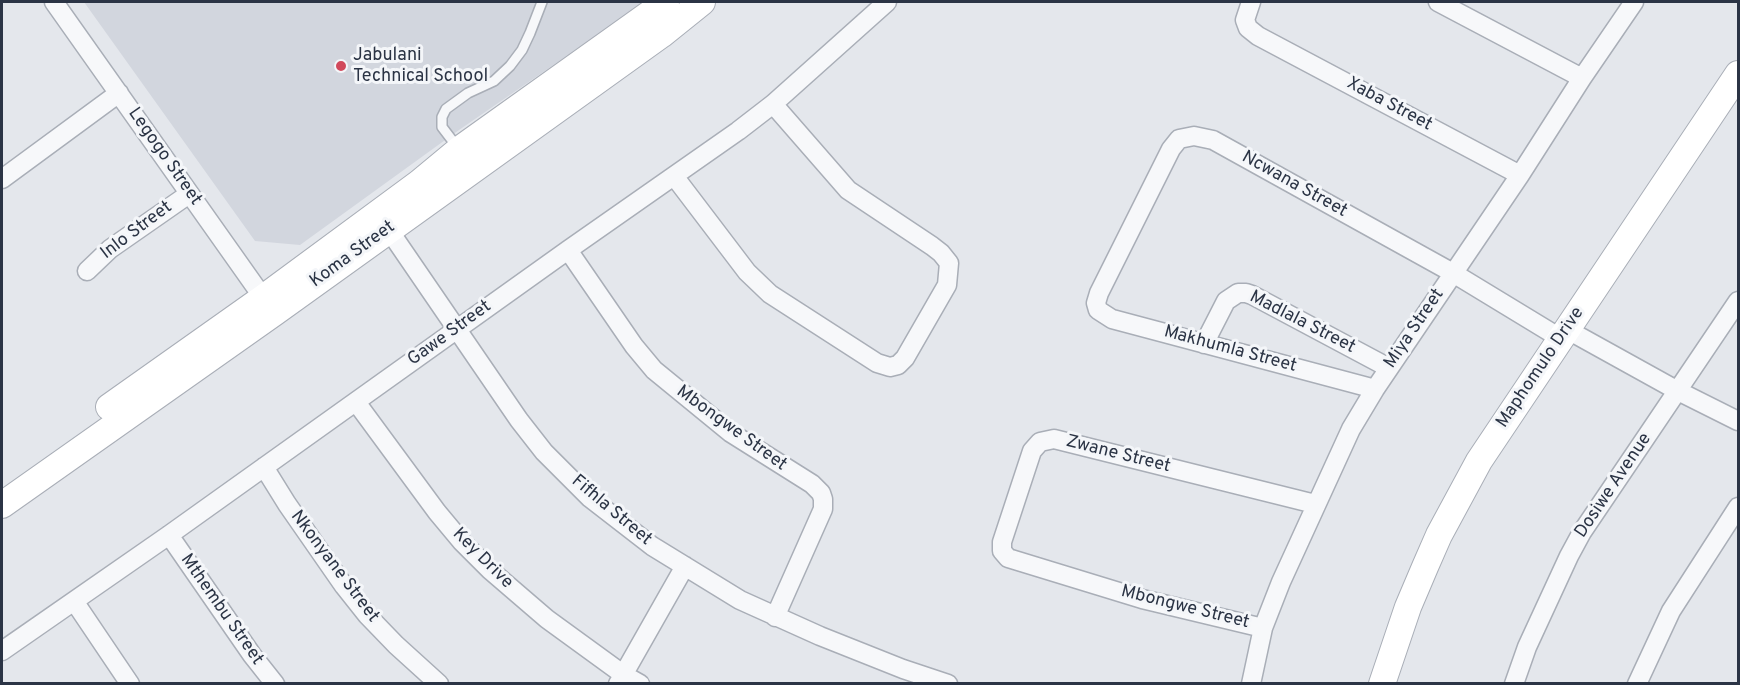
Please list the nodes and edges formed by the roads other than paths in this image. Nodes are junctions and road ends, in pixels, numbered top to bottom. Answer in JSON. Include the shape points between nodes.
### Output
{"nodes":[{"id":1,"x":54,"y":2,"type":"edge"},
{"id":2,"x":542,"y":2,"type":"edge"},
{"id":3,"x":666,"y":2,"type":"edge"},
{"id":4,"x":702,"y":2,"type":"edge"},
{"id":5,"x":886,"y":2,"type":"edge"},
{"id":6,"x":1251,"y":2,"type":"edge"},
{"id":7,"x":1438,"y":2,"type":"edge"},
{"id":8,"x":1634,"y":2,"type":"edge"},
{"id":9,"x":1738,"y":74,"type":"edge"},
{"id":10,"x":1582,"y":78,"type":"junction"},
{"id":11,"x":119,"y":93,"type":"junction"},
{"id":12,"x":773,"y":104,"type":"junction"},
{"id":13,"x":468,"y":158,"type":"junction"},
{"id":14,"x":1520,"y":175,"type":"junction"},
{"id":15,"x":674,"y":176,"type":"junction"},
{"id":16,"x":2,"y":179,"type":"edge"},
{"id":17,"x":189,"y":194,"type":"junction"},
{"id":18,"x":382,"y":221,"type":"junction"},
{"id":19,"x":568,"y":250,"type":"junction"},
{"id":20,"x":87,"y":271,"type":"dead end"},
{"id":21,"x":1454,"y":273,"type":"junction"},
{"id":22,"x":1097,"y":299,"type":"joint"},
{"id":23,"x":1738,"y":301,"type":"edge"},
{"id":24,"x":269,"y":305,"type":"junction"},
{"id":25,"x":456,"y":330,"type":"junction"},
{"id":26,"x":1563,"y":333,"type":"junction"},
{"id":27,"x":1204,"y":344,"type":"junction"},
{"id":28,"x":1389,"y":368,"type":"junction"},
{"id":29,"x":1375,"y":388,"type":"junction"},
{"id":30,"x":1678,"y":391,"type":"junction"},
{"id":31,"x":356,"y":402,"type":"junction"},
{"id":32,"x":1738,"y":421,"type":"edge"},
{"id":33,"x":264,"y":467,"type":"junction"},
{"id":34,"x":2,"y":484,"type":"edge"},
{"id":35,"x":1315,"y":504,"type":"junction"},
{"id":36,"x":2,"y":505,"type":"edge"},
{"id":37,"x":1738,"y":507,"type":"edge"},
{"id":38,"x":169,"y":536,"type":"junction"},
{"id":39,"x":1005,"y":555,"type":"joint"},
{"id":40,"x":685,"y":566,"type":"junction"},
{"id":41,"x":74,"y":601,"type":"junction"},
{"id":42,"x":775,"y":617,"type":"junction"},
{"id":43,"x":1263,"y":628,"type":"junction"},
{"id":44,"x":2,"y":651,"type":"edge"},
{"id":45,"x":621,"y":679,"type":"edge"},
{"id":46,"x":130,"y":684,"type":"edge"},
{"id":47,"x":275,"y":684,"type":"edge"},
{"id":48,"x":439,"y":684,"type":"edge"},
{"id":49,"x":640,"y":684,"type":"edge"},
{"id":50,"x":948,"y":684,"type":"edge"},
{"id":51,"x":1251,"y":684,"type":"edge"},
{"id":52,"x":1383,"y":684,"type":"edge"},
{"id":53,"x":1514,"y":684,"type":"edge"},
{"id":54,"x":1637,"y":684,"type":"edge"}],
"edges":[{"from":1,"to":11,"type":"street","name":"Legogo Street"},
{"from":2,"to":13,"type":"lane","via":[[522,50],[510,66],[494,81],[454,102],[442,117],[442,127]]},
{"from":3,"to":13,"type":"main road","name":"Koma Street"},
{"from":4,"to":13,"type":"main road","name":"Koma Street","via":[[661,34]]},
{"from":5,"to":12,"type":"street","name":"Gawe Street"},
{"from":6,"to":14,"type":"street","name":"Xaba Street","via":[[1245,20],[1258,36]]},
{"from":7,"to":10,"type":"street"},
{"from":8,"to":10,"type":"street","name":"Miya Street"},
{"from":9,"to":26,"type":"main road","name":"Maphomulo Drive"},
{"from":10,"to":14,"type":"street","name":"Miya Street"},
{"from":11,"to":16,"type":"street"},
{"from":11,"to":17,"type":"street","name":"Legogo Street"},
{"from":12,"to":15,"type":"street","name":"Gawe Street"},
{"from":12,"to":15,"type":"street","via":[[848,189],[936,249],[949,263],[947,285],[905,358],[894,367],[878,363],[770,294],[747,272]]},
{"from":13,"to":18,"type":"main road","name":"Koma Street"},
{"from":14,"to":21,"type":"street","name":"Miya Street"},
{"from":15,"to":19,"type":"street","name":"Gawe Street"},
{"from":17,"to":20,"type":"street","name":"Inlo Street","via":[[110,249]]},
{"from":17,"to":24,"type":"street","name":"Legogo Street"},
{"from":18,"to":24,"type":"main road","name":"Koma Street"},
{"from":18,"to":25,"type":"street","name":"Fifhla Street"},
{"from":19,"to":25,"type":"street","name":"Gawe Street"},
{"from":19,"to":42,"type":"street","name":"Mbongwe Street","via":[[654,370],[730,433],[821,493],[823,509]]},
{"from":21,"to":22,"type":"street","name":"Ncwana Street","via":[[1213,140],[1190,136],[1179,139],[1172,148]]},
{"from":21,"to":26,"type":"street","name":"Ncwana Street"},
{"from":21,"to":28,"type":"street","name":"Miya Street"},
{"from":22,"to":27,"type":"street","name":"Makhumla Street","via":[[1098,310],[1112,319]]},
{"from":23,"to":30,"type":"street","name":"Dosiwe Avenue"},
{"from":24,"to":34,"type":"main road","name":"Koma Street"},
{"from":24,"to":36,"type":"main road","name":"Koma Street"},
{"from":25,"to":31,"type":"street","name":"Gawe Street"},
{"from":25,"to":40,"type":"street","name":"Fifhla Street","via":[[544,452],[590,498]]},
{"from":26,"to":30,"type":"street","name":"Ncwana Street"},
{"from":26,"to":52,"type":"main road","name":"Maphomulo Drive","via":[[1479,461],[1439,535],[1408,607]]},
{"from":27,"to":28,"type":"street","name":"Madlala Street","via":[[1226,301],[1242,293]]},
{"from":27,"to":29,"type":"street","name":"Makhumla Street"},
{"from":28,"to":29,"type":"street","name":"Miya Street"},
{"from":29,"to":35,"type":"street","name":"Miya Street"},
{"from":30,"to":32,"type":"street","name":"Ncwana Street"},
{"from":30,"to":53,"type":"street","name":"Dosiwe Avenue","via":[[1582,532]]},
{"from":31,"to":33,"type":"street","name":"Gawe Street"},
{"from":31,"to":45,"type":"street","name":"Key Drive","via":[[469,549],[522,599]]},
{"from":33,"to":38,"type":"street","name":"Gawe Street"},
{"from":33,"to":48,"type":"street","name":"Nkonyane Street","via":[[367,615]]},
{"from":35,"to":39,"type":"street","name":"Zwane Street","via":[[1048,439],[1032,451],[1002,542]]},
{"from":35,"to":43,"type":"street","name":"Miya Street"},
{"from":37,"to":54,"type":"street","via":[[1671,611]]},
{"from":38,"to":41,"type":"street","name":"Gawe Street"},
{"from":38,"to":47,"type":"street","name":"Mthembu Street"},
{"from":39,"to":43,"type":"street","name":"Mbongwe Street","via":[[1142,599]]},
{"from":40,"to":42,"type":"street","name":"Fifhla Street"},
{"from":40,"to":45,"type":"street"},
{"from":41,"to":44,"type":"street","name":"Gawe Street"},
{"from":41,"to":46,"type":"street"},
{"from":42,"to":50,"type":"street","name":"Fifhla Street"},
{"from":43,"to":51,"type":"street","name":"Miya Street"},
{"from":45,"to":49,"type":"street","name":"Key Drive"}]}
